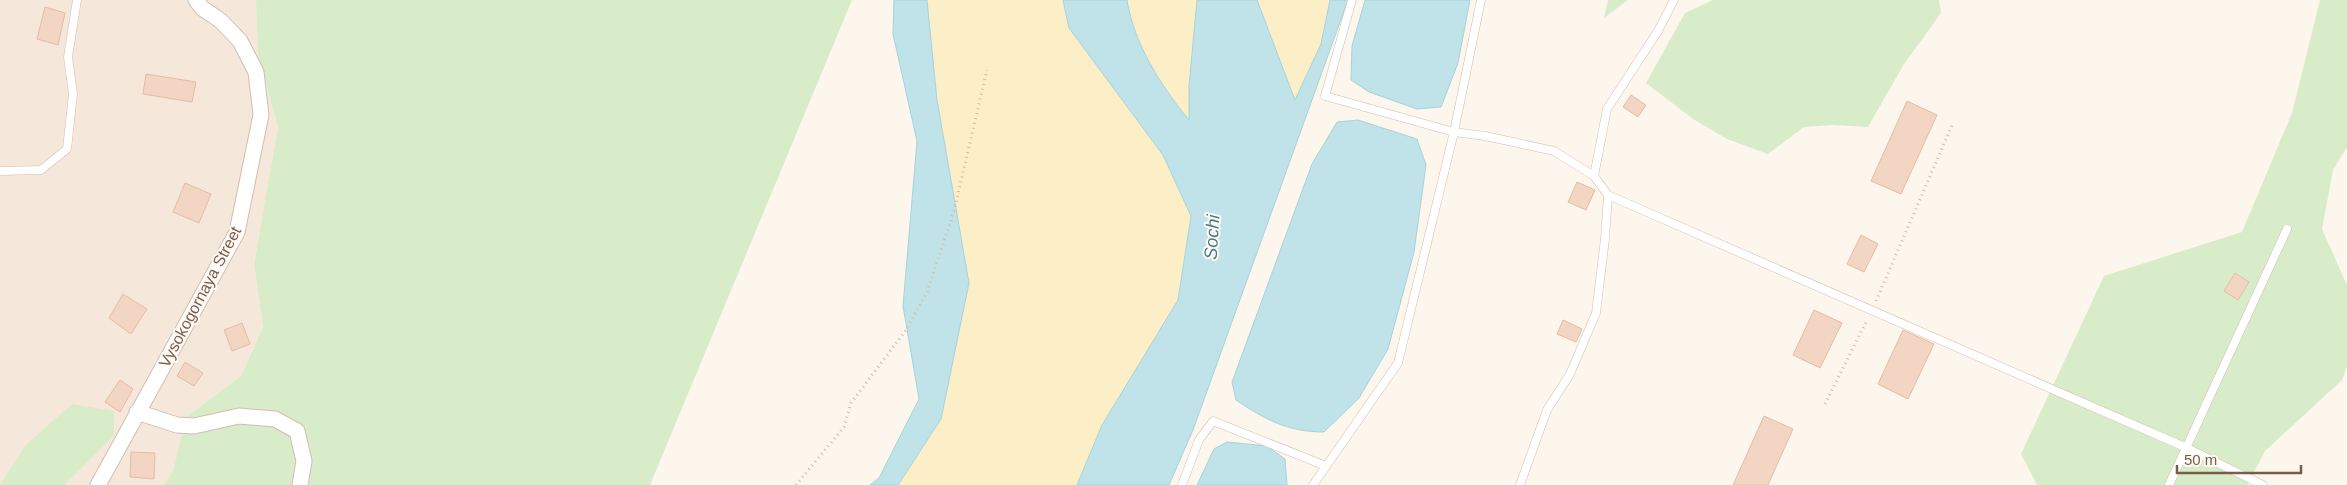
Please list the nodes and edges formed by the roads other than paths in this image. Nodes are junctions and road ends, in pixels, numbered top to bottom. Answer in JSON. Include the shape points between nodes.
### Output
{"nodes":[{"id":1,"x":77,"y":0,"type":"edge"},
{"id":2,"x":196,"y":0,"type":"edge"},
{"id":3,"x":1352,"y":0,"type":"edge"},
{"id":4,"x":1481,"y":0,"type":"edge"},
{"id":5,"x":1674,"y":0,"type":"edge"},
{"id":6,"x":1454,"y":132,"type":"junction"},
{"id":7,"x":0,"y":171,"type":"edge"},
{"id":8,"x":1594,"y":176,"type":"junction"},
{"id":9,"x":1608,"y":195,"type":"junction"},
{"id":10,"x":2287,"y":229,"type":"dead end"},
{"id":11,"x":137,"y":412,"type":"junction"},
{"id":12,"x":2187,"y":448,"type":"junction"},
{"id":13,"x":1326,"y":466,"type":"junction"},
{"id":14,"x":2260,"y":484,"type":"edge"},
{"id":15,"x":98,"y":485,"type":"edge"},
{"id":16,"x":300,"y":485,"type":"edge"},
{"id":17,"x":1182,"y":485,"type":"edge"},
{"id":18,"x":1313,"y":485,"type":"edge"},
{"id":19,"x":1520,"y":485,"type":"edge"},
{"id":20,"x":2169,"y":485,"type":"edge"}],
"edges":[{"from":1,"to":7,"type":"lane","via":[[68,57],[73,94],[66,149],[41,170]]},
{"from":2,"to":11,"type":"street","name":"Vysokogornaya Street","via":[[240,41],[256,72],[261,115],[238,232]]},
{"from":3,"to":6,"type":"lane","via":[[1325,96]]},
{"from":4,"to":6,"type":"lane"},
{"from":5,"to":8,"type":"lane","via":[[1658,31],[1607,109]]},
{"from":6,"to":8,"type":"lane","via":[[1554,151]]},
{"from":6,"to":13,"type":"lane","via":[[1398,363]]},
{"from":8,"to":9,"type":"lane"},
{"from":9,"to":12,"type":"lane"},
{"from":9,"to":19,"type":"lane","via":[[1596,313],[1570,374],[1547,410]]},
{"from":10,"to":12,"type":"lane"},
{"from":11,"to":15,"type":"street","name":"Vysokogornaya Street"},
{"from":11,"to":16,"type":"street","via":[[177,425],[194,426],[239,416],[275,419],[297,431],[304,460]]},
{"from":12,"to":14,"type":"lane"},
{"from":12,"to":20,"type":"lane"},
{"from":13,"to":17,"type":"lane","via":[[1213,421],[1199,440]]},
{"from":13,"to":18,"type":"lane"}]}
